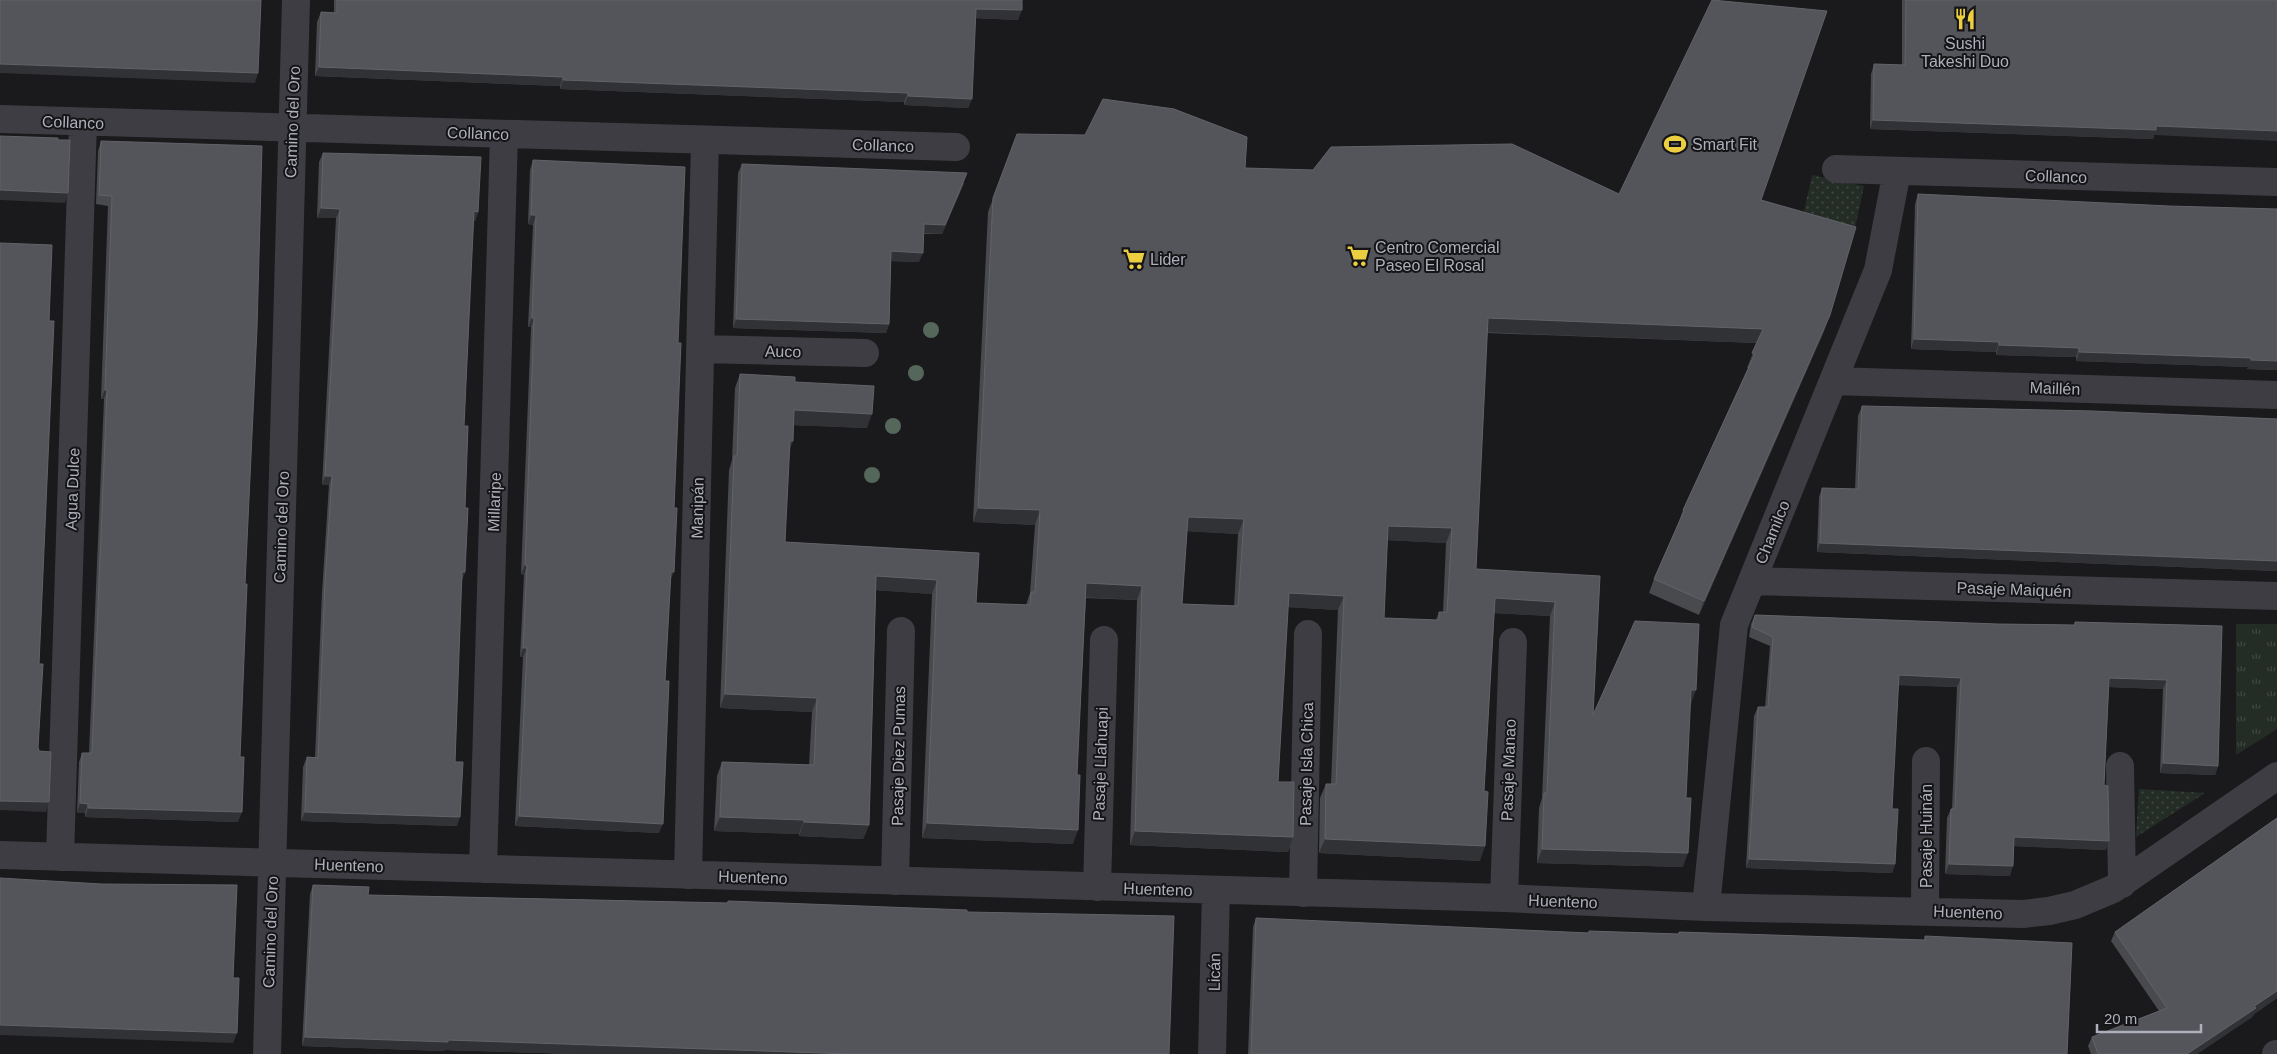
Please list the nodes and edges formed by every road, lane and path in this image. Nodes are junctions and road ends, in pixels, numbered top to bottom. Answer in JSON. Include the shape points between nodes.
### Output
{"nodes":[{"id":1,"x":296,"y":0,"type":"edge"},
{"id":2,"x":0,"y":119,"type":"edge"},
{"id":3,"x":83,"y":122,"type":"junction"},
{"id":4,"x":292,"y":128,"type":"junction"},
{"id":5,"x":504,"y":134,"type":"junction"},
{"id":6,"x":706,"y":140,"type":"junction"},
{"id":7,"x":956,"y":147,"type":"dead end"},
{"id":8,"x":1836,"y":169,"type":"dead end"},
{"id":9,"x":1897,"y":171,"type":"junction"},
{"id":10,"x":2277,"y":182,"type":"edge"},
{"id":11,"x":700,"y":349,"type":"junction"},
{"id":12,"x":865,"y":353,"type":"dead end"},
{"id":13,"x":1833,"y":381,"type":"junction"},
{"id":14,"x":2277,"y":395,"type":"edge"},
{"id":15,"x":1752,"y":581,"type":"junction"},
{"id":16,"x":2277,"y":596,"type":"edge"},
{"id":17,"x":901,"y":631,"type":"dead end"},
{"id":18,"x":1308,"y":634,"type":"dead end"},
{"id":19,"x":1104,"y":640,"type":"dead end"},
{"id":20,"x":1513,"y":642,"type":"dead end"},
{"id":21,"x":1926,"y":761,"type":"dead end"},
{"id":22,"x":2120,"y":766,"type":"dead end"},
{"id":23,"x":2277,"y":776,"type":"edge"},
{"id":24,"x":0,"y":855,"type":"edge"},
{"id":25,"x":60,"y":857,"type":"junction"},
{"id":26,"x":272,"y":863,"type":"junction"},
{"id":27,"x":483,"y":869,"type":"junction"},
{"id":28,"x":688,"y":875,"type":"junction"},
{"id":29,"x":895,"y":881,"type":"junction"},
{"id":30,"x":2122,"y":884,"type":"junction"},
{"id":31,"x":1097,"y":887,"type":"junction"},
{"id":32,"x":1216,"y":890,"type":"junction"},
{"id":33,"x":1303,"y":893,"type":"junction"},
{"id":34,"x":1504,"y":898,"type":"junction"},
{"id":35,"x":1706,"y":907,"type":"junction"},
{"id":36,"x":1925,"y":911,"type":"junction"},
{"id":37,"x":267,"y":1054,"type":"edge"},
{"id":38,"x":1212,"y":1054,"type":"edge"}],
"edges":[{"from":1,"to":4,"type":"street","name":"Camino del Oro"},
{"from":2,"to":3,"type":"street","name":"Collanco"},
{"from":3,"to":4,"type":"street","name":"Collanco"},
{"from":3,"to":25,"type":"street","name":"Agua Dulce"},
{"from":4,"to":5,"type":"street","name":"Collanco"},
{"from":4,"to":26,"type":"street","name":"Camino del Oro"},
{"from":5,"to":6,"type":"street","name":"Collanco"},
{"from":5,"to":27,"type":"street","name":"Millaripe"},
{"from":6,"to":7,"type":"street","name":"Collanco"},
{"from":6,"to":11,"type":"street","name":"Manipán"},
{"from":8,"to":9,"type":"street","name":"Collanco"},
{"from":9,"to":10,"type":"street","name":"Collanco"},
{"from":9,"to":13,"type":"street","name":"Chamilco","via":[[1878,270]]},
{"from":11,"to":12,"type":"street","name":"Auco"},
{"from":11,"to":28,"type":"street","name":"Manipán"},
{"from":13,"to":14,"type":"street","name":"Maillén"},
{"from":13,"to":15,"type":"street","name":"Chamilco"},
{"from":15,"to":16,"type":"street","name":"Pasaje Maiquén"},
{"from":15,"to":35,"type":"street","name":"Chamilco","via":[[1734,625]]},
{"from":17,"to":29,"type":"street","name":"Pasaje Diez Pumas"},
{"from":18,"to":33,"type":"street","name":"Pasaje Isla Chica"},
{"from":19,"to":31,"type":"street","name":"Pasaje Llahuapi"},
{"from":20,"to":34,"type":"street","name":"Pasaje Manao"},
{"from":21,"to":36,"type":"street","name":"Pasaje Huinán"},
{"from":22,"to":30,"type":"street"},
{"from":23,"to":30,"type":"street","name":"Huenteno"},
{"from":24,"to":25,"type":"street","name":"Huenteno"},
{"from":25,"to":26,"type":"street","name":"Huenteno"},
{"from":26,"to":27,"type":"street","name":"Huenteno"},
{"from":26,"to":37,"type":"street","name":"Camino del Oro"},
{"from":27,"to":28,"type":"street","name":"Huenteno"},
{"from":28,"to":29,"type":"street","name":"Huenteno"},
{"from":29,"to":31,"type":"street","name":"Huenteno"},
{"from":30,"to":36,"type":"street","name":"Huenteno","via":[[2095,899],[2049,911],[2023,914]]},
{"from":31,"to":32,"type":"street","name":"Huenteno"},
{"from":32,"to":33,"type":"street","name":"Huenteno"},
{"from":32,"to":38,"type":"street","name":"Licán"},
{"from":33,"to":34,"type":"street","name":"Huenteno"},
{"from":34,"to":35,"type":"street","name":"Huenteno"},
{"from":35,"to":36,"type":"street","name":"Huenteno"}]}
